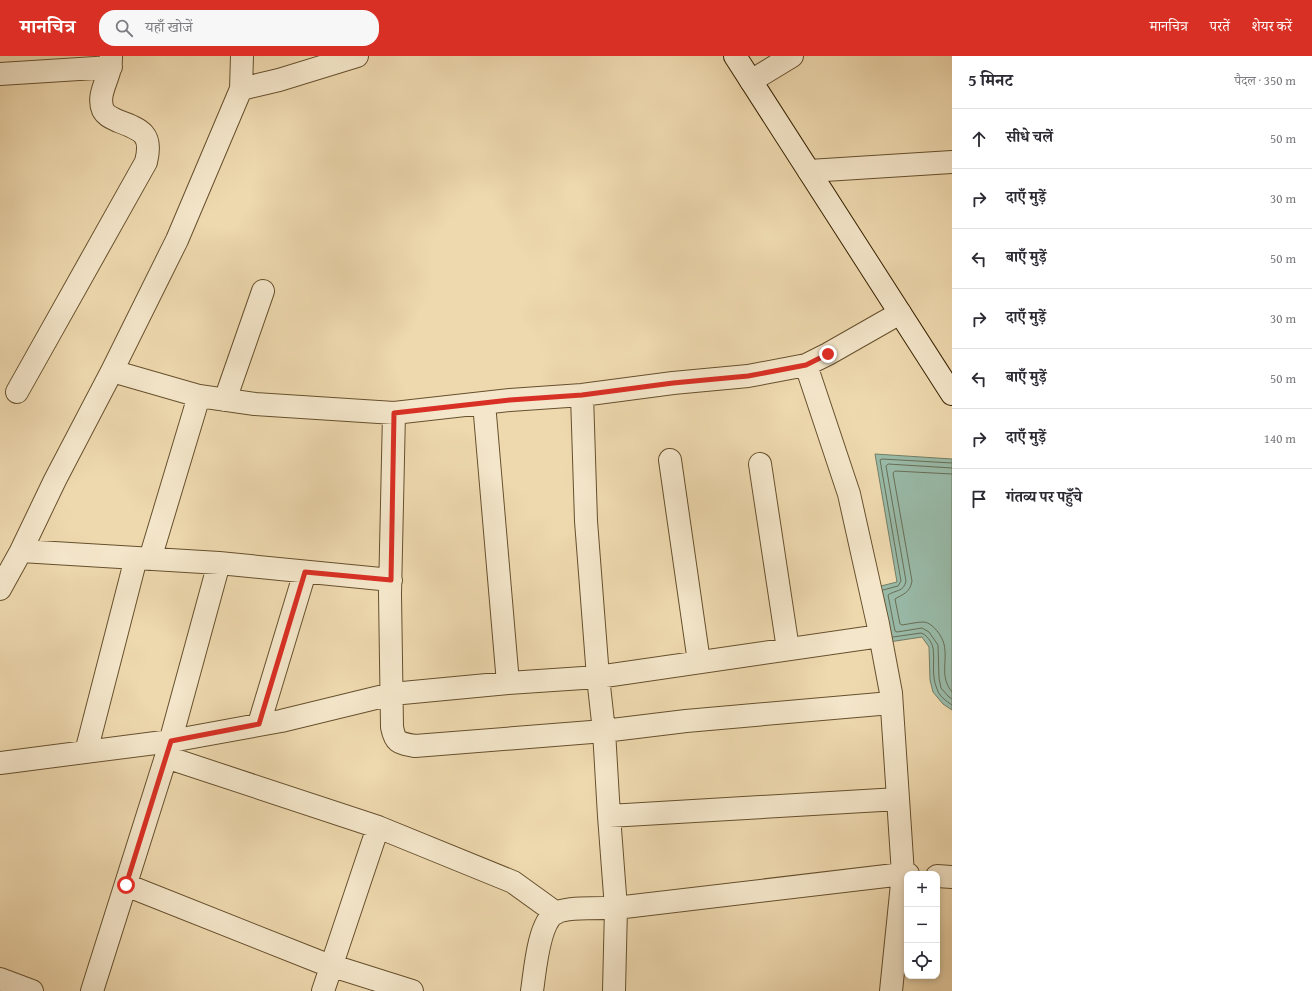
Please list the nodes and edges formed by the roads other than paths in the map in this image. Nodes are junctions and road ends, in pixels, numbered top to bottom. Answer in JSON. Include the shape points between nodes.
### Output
{"nodes":[{"id":1,"x":242,"y":56,"type":"edge"},
{"id":2,"x":357,"y":56,"type":"edge"},
{"id":3,"x":736,"y":56,"type":"edge"},
{"id":4,"x":792,"y":56,"type":"edge"},
{"id":5,"x":111,"y":61,"type":"edge"},
{"id":6,"x":37,"y":64,"type":"edge"},
{"id":7,"x":0,"y":74,"type":"edge"},
{"id":8,"x":751,"y":81,"type":"junction"},
{"id":9,"x":241,"y":90,"type":"junction"},
{"id":10,"x":952,"y":162,"type":"edge"},
{"id":11,"x":809,"y":171,"type":"junction"},
{"id":12,"x":263,"y":291,"type":"dead end"},
{"id":13,"x":900,"y":313,"type":"junction"},
{"id":14,"x":806,"y":365,"type":"junction"},
{"id":15,"x":112,"y":370,"type":"junction"},
{"id":16,"x":17,"y":392,"type":"dead end"},
{"id":17,"x":952,"y":394,"type":"edge"},
{"id":18,"x":582,"y":395,"type":"junction"},
{"id":19,"x":200,"y":396,"type":"junction"},
{"id":20,"x":226,"y":400,"type":"junction"},
{"id":21,"x":484,"y":403,"type":"junction"},
{"id":22,"x":394,"y":413,"type":"junction"},
{"id":23,"x":670,"y":460,"type":"dead end"},
{"id":24,"x":760,"y":464,"type":"dead end"},
{"id":25,"x":21,"y":551,"type":"junction"},
{"id":26,"x":143,"y":558,"type":"junction"},
{"id":27,"x":219,"y":563,"type":"junction"},
{"id":28,"x":305,"y":572,"type":"junction"},
{"id":29,"x":391,"y":580,"type":"junction"},
{"id":30,"x":0,"y":590,"type":"edge"},
{"id":31,"x":880,"y":636,"type":"junction"},
{"id":32,"x":788,"y":649,"type":"junction"},
{"id":33,"x":699,"y":662,"type":"junction"},
{"id":34,"x":598,"y":677,"type":"junction"},
{"id":35,"x":508,"y":683,"type":"junction"},
{"id":36,"x":392,"y":694,"type":"junction"},
{"id":37,"x":891,"y":703,"type":"junction"},
{"id":38,"x":259,"y":724,"type":"junction"},
{"id":39,"x":604,"y":731,"type":"junction"},
{"id":40,"x":168,"y":749,"type":"junction"},
{"id":41,"x":86,"y":752,"type":"junction"},
{"id":42,"x":0,"y":763,"type":"edge"},
{"id":43,"x":898,"y":799,"type":"junction"},
{"id":44,"x":609,"y":816,"type":"junction"},
{"id":45,"x":378,"y":827,"type":"junction"},
{"id":46,"x":905,"y":871,"type":"edge"},
{"id":47,"x":904,"y":874,"type":"edge"},
{"id":48,"x":940,"y":876,"type":"edge"},
{"id":49,"x":952,"y":877,"type":"edge"},
{"id":50,"x":904,"y":882,"type":"edge"},
{"id":51,"x":126,"y":885,"type":"junction"},
{"id":52,"x":616,"y":908,"type":"junction"},
{"id":53,"x":556,"y":913,"type":"junction"},
{"id":54,"x":331,"y":966,"type":"junction"},
{"id":55,"x":0,"y":979,"type":"edge"},
{"id":56,"x":32,"y":991,"type":"edge"},
{"id":57,"x":92,"y":991,"type":"edge"},
{"id":58,"x":323,"y":991,"type":"edge"},
{"id":59,"x":412,"y":991,"type":"edge"},
{"id":60,"x":532,"y":991,"type":"edge"},
{"id":61,"x":614,"y":991,"type":"edge"},
{"id":62,"x":891,"y":991,"type":"edge"}],
"edges":[{"from":1,"to":9,"type":"street"},
{"from":2,"to":9,"type":"street"},
{"from":3,"to":8,"type":"street"},
{"from":4,"to":8,"type":"street"},
{"from":5,"to":6,"type":"street"},
{"from":5,"to":16,"type":"street","via":[[101,101],[104,111],[110,117],[142,132],[148,140],[146,162]]},
{"from":6,"to":7,"type":"street"},
{"from":8,"to":11,"type":"street"},
{"from":9,"to":15,"type":"street","via":[[177,240]]},
{"from":10,"to":11,"type":"street"},
{"from":11,"to":13,"type":"street"},
{"from":12,"to":20,"type":"street"},
{"from":13,"to":14,"type":"street"},
{"from":13,"to":17,"type":"street"},
{"from":14,"to":18,"type":"street","via":[[748,376]]},
{"from":14,"to":31,"type":"street","via":[[850,494]]},
{"from":15,"to":19,"type":"street"},
{"from":15,"to":25,"type":"street"},
{"from":18,"to":21,"type":"street"},
{"from":18,"to":34,"type":"street","via":[[586,522]]},
{"from":19,"to":20,"type":"street"},
{"from":19,"to":26,"type":"street"},
{"from":20,"to":22,"type":"street"},
{"from":21,"to":22,"type":"street"},
{"from":21,"to":35,"type":"street"},
{"from":22,"to":29,"type":"street"},
{"from":23,"to":33,"type":"street"},
{"from":24,"to":32,"type":"street"},
{"from":25,"to":26,"type":"street"},
{"from":25,"to":30,"type":"street"},
{"from":26,"to":27,"type":"street"},
{"from":26,"to":41,"type":"street"},
{"from":27,"to":28,"type":"street"},
{"from":27,"to":40,"type":"street"},
{"from":28,"to":29,"type":"street"},
{"from":28,"to":38,"type":"street"},
{"from":29,"to":36,"type":"street"},
{"from":31,"to":32,"type":"street"},
{"from":31,"to":37,"type":"street"},
{"from":32,"to":33,"type":"street"},
{"from":33,"to":34,"type":"street"},
{"from":34,"to":35,"type":"street"},
{"from":34,"to":39,"type":"street"},
{"from":35,"to":36,"type":"street"},
{"from":36,"to":38,"type":"street"},
{"from":36,"to":39,"type":"street","via":[[394,737],[399,742],[415,746]]},
{"from":37,"to":39,"type":"street"},
{"from":37,"to":43,"type":"street"},
{"from":38,"to":40,"type":"street"},
{"from":39,"to":44,"type":"street"},
{"from":40,"to":41,"type":"street"},
{"from":40,"to":45,"type":"street"},
{"from":40,"to":51,"type":"street"},
{"from":41,"to":42,"type":"street"},
{"from":43,"to":44,"type":"street"},
{"from":43,"to":46,"type":"street"},
{"from":44,"to":52,"type":"street"},
{"from":45,"to":53,"type":"street","via":[[513,882]]},
{"from":45,"to":54,"type":"street"},
{"from":47,"to":52,"type":"street"},
{"from":48,"to":49,"type":"street"},
{"from":50,"to":62,"type":"street"},
{"from":51,"to":54,"type":"street"},
{"from":51,"to":57,"type":"street"},
{"from":52,"to":53,"type":"street","via":[[571,909]]},
{"from":52,"to":61,"type":"street"},
{"from":53,"to":60,"type":"street","via":[[548,921],[541,937]]},
{"from":54,"to":58,"type":"street"},
{"from":54,"to":59,"type":"street"},
{"from":55,"to":56,"type":"street"}]}
